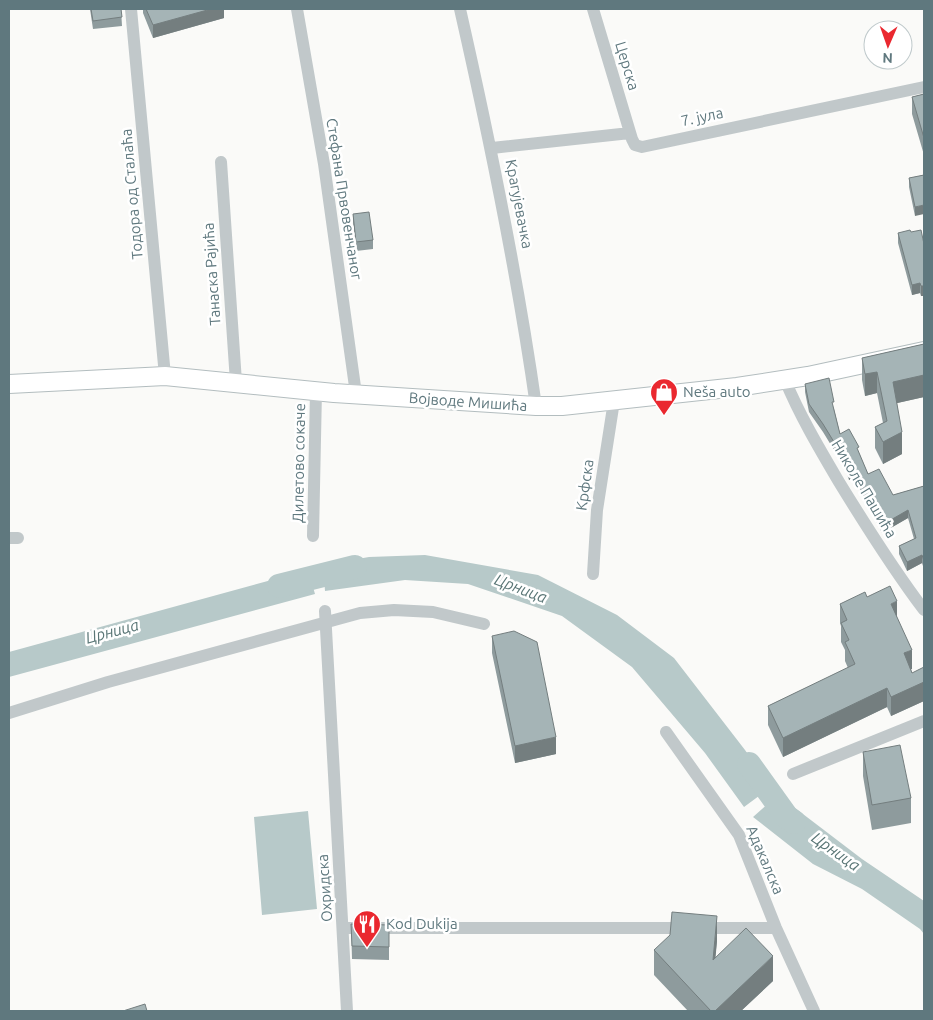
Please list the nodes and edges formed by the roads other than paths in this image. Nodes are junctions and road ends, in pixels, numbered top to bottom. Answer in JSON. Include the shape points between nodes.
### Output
{"nodes":[{"id":1,"x":131,"y":9,"type":"edge"},
{"id":2,"x":296,"y":9,"type":"edge"},
{"id":3,"x":460,"y":9,"type":"edge"},
{"id":4,"x":593,"y":9,"type":"edge"},
{"id":5,"x":924,"y":87,"type":"edge"},
{"id":6,"x":630,"y":133,"type":"junction"},
{"id":7,"x":492,"y":148,"type":"junction"},
{"id":8,"x":220,"y":162,"type":"dead end"},
{"id":9,"x":924,"y":351,"type":"edge"},
{"id":10,"x":165,"y":376,"type":"junction"},
{"id":11,"x":785,"y":380,"type":"junction"},
{"id":12,"x":236,"y":382,"type":"junction"},
{"id":13,"x":9,"y":384,"type":"edge"},
{"id":14,"x":316,"y":391,"type":"junction"},
{"id":15,"x":356,"y":394,"type":"junction"},
{"id":16,"x":614,"y":401,"type":"junction"},
{"id":17,"x":536,"y":406,"type":"junction"},
{"id":18,"x":314,"y":536,"type":"dead end"},
{"id":19,"x":593,"y":574,"type":"dead end"},
{"id":20,"x":924,"y":610,"type":"edge"},
{"id":21,"x":326,"y":617,"type":"junction"},
{"id":22,"x":484,"y":624,"type":"dead end"},
{"id":23,"x":9,"y":713,"type":"edge"},
{"id":24,"x":924,"y":721,"type":"edge"},
{"id":25,"x":666,"y":732,"type":"dead end"},
{"id":26,"x":793,"y":774,"type":"dead end"},
{"id":27,"x":343,"y":928,"type":"junction"},
{"id":28,"x":776,"y":928,"type":"junction"},
{"id":29,"x":347,"y":1011,"type":"edge"},
{"id":30,"x":814,"y":1011,"type":"edge"}],
"edges":[{"from":1,"to":10,"type":"street","name":"Тодора од Сталаћа"},
{"from":2,"to":15,"type":"street","name":"Стефана Првовенчаног","via":[[324,164]]},
{"from":3,"to":7,"type":"street","name":"Крагујевачка"},
{"from":4,"to":6,"type":"street","name":"Церска"},
{"from":5,"to":6,"type":"street","name":"7. јула","via":[[642,147],[636,145]]},
{"from":6,"to":7,"type":"street"},
{"from":7,"to":17,"type":"street","name":"Крагујевачка"},
{"from":8,"to":12,"type":"street","name":"Танаска Рајића"},
{"from":9,"to":11,"type":"main road","name":"Војводе Мишића"},
{"from":10,"to":12,"type":"main road","name":"Војводе Мишића"},
{"from":10,"to":13,"type":"main road","name":"Војводе Мишића"},
{"from":11,"to":16,"type":"main road","name":"Војводе Мишића"},
{"from":11,"to":20,"type":"street","name":"Николе Пашића","via":[[804,420],[861,518]]},
{"from":12,"to":14,"type":"main road","name":"Војводе Мишића"},
{"from":14,"to":15,"type":"main road","name":"Војводе Мишића"},
{"from":14,"to":18,"type":"street","name":"Дилетово сокаче"},
{"from":15,"to":17,"type":"main road","name":"Војводе Мишића"},
{"from":16,"to":17,"type":"main road","name":"Војводе Мишића"},
{"from":16,"to":19,"type":"street","name":"Крфска","via":[[597,510]]},
{"from":21,"to":22,"type":"street","via":[[394,610],[433,612]]},
{"from":21,"to":23,"type":"street"},
{"from":21,"to":27,"type":"street","name":"Охридска"},
{"from":24,"to":26,"type":"street"},
{"from":25,"to":28,"type":"street","name":"Адакалска","via":[[739,836]]},
{"from":27,"to":28,"type":"street","name":"Охридска"},
{"from":27,"to":29,"type":"street"},
{"from":28,"to":30,"type":"street","name":"Адакалска"}]}
